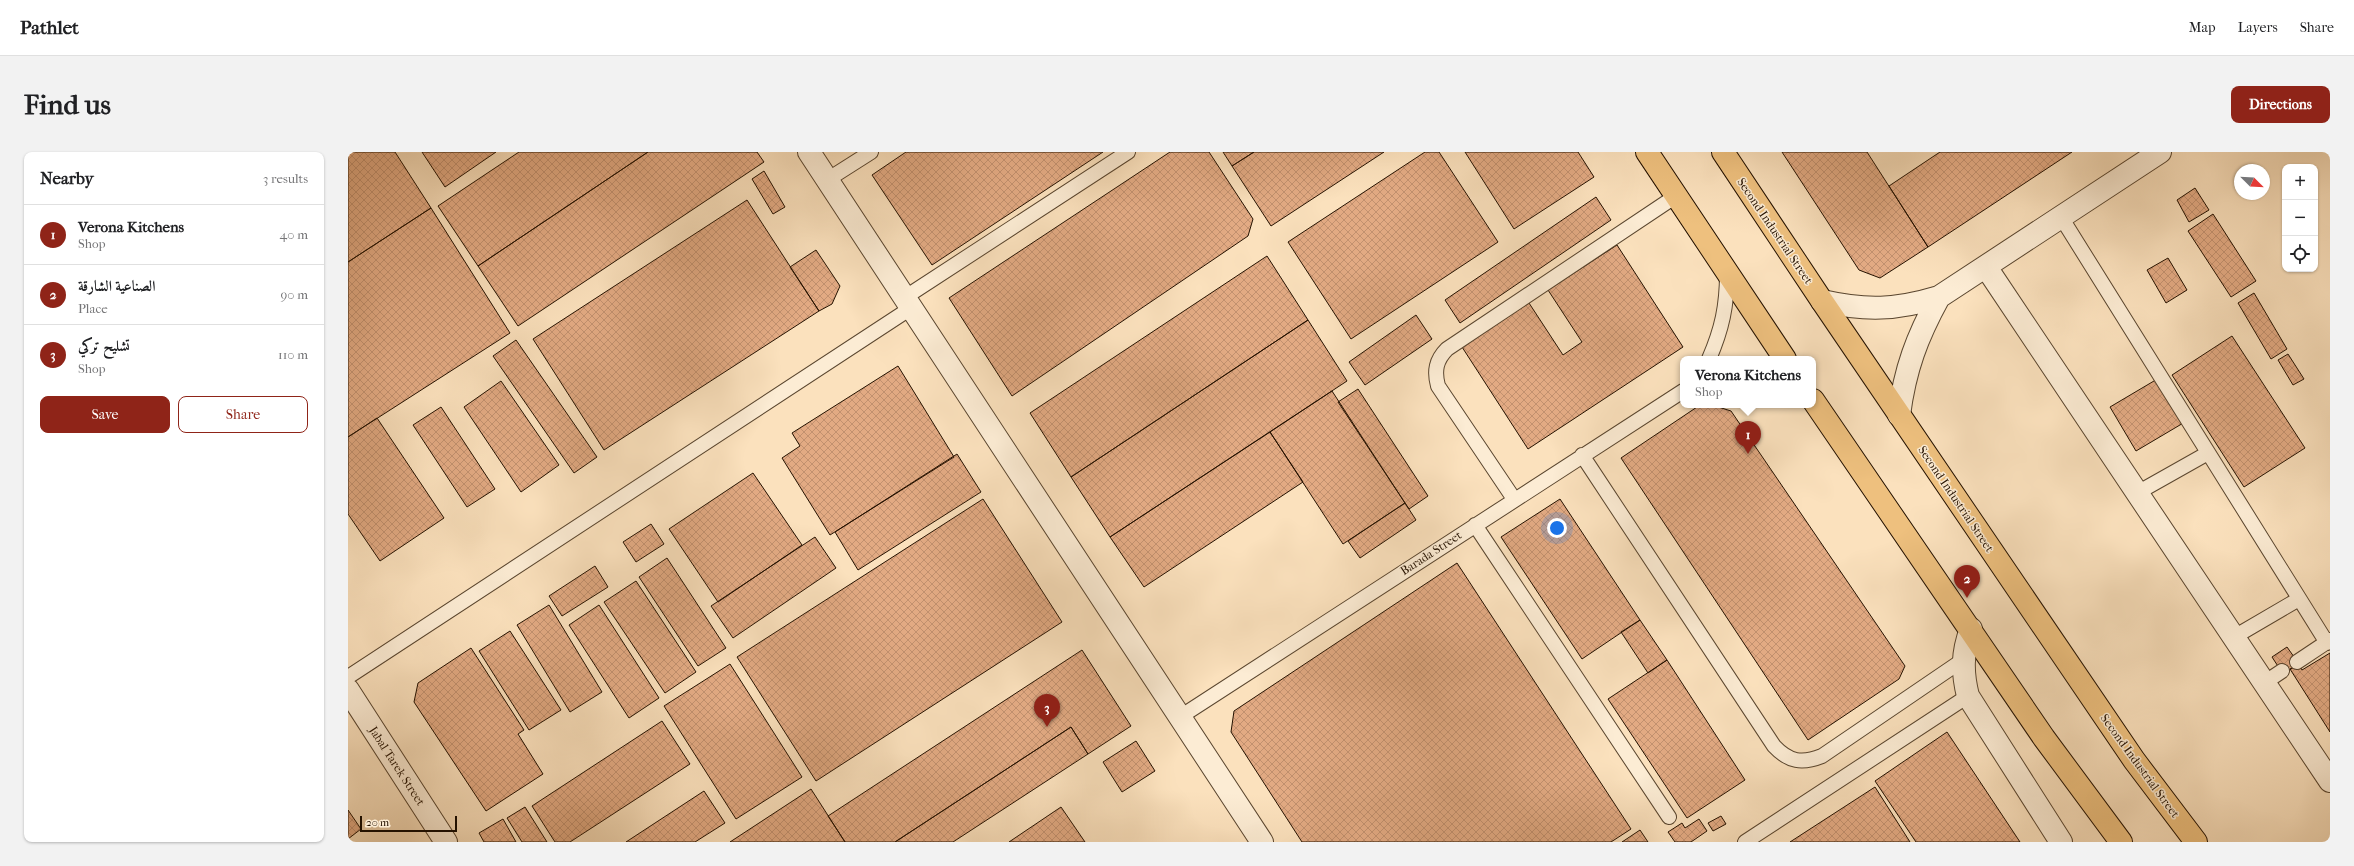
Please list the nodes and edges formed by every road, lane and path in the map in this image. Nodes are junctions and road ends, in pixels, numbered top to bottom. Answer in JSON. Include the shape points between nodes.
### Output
{"nodes":[{"id":1,"x":809,"y":152,"type":"edge"},
{"id":2,"x":871,"y":152,"type":"edge"},
{"id":3,"x":1128,"y":152,"type":"edge"},
{"id":4,"x":1647,"y":152,"type":"edge"},
{"id":5,"x":1723,"y":152,"type":"edge"},
{"id":6,"x":2160,"y":152,"type":"edge"},
{"id":7,"x":827,"y":180,"type":"junction"},
{"id":8,"x":1676,"y":196,"type":"junction"},
{"id":9,"x":2061,"y":217,"type":"junction"},
{"id":10,"x":1986,"y":267,"type":"junction"},
{"id":11,"x":1727,"y":273,"type":"junction"},
{"id":12,"x":1939,"y":297,"type":"junction"},
{"id":13,"x":1822,"y":302,"type":"junction"},
{"id":14,"x":908,"y":303,"type":"junction"},
{"id":15,"x":1710,"y":356,"type":"edge"},
{"id":16,"x":1783,"y":356,"type":"edge"},
{"id":17,"x":1680,"y":393,"type":"edge"},
{"id":18,"x":1816,"y":406,"type":"edge"},
{"id":19,"x":1899,"y":415,"type":"junction"},
{"id":20,"x":2208,"y":453,"type":"junction"},
{"id":21,"x":1582,"y":455,"type":"junction"},
{"id":22,"x":2137,"y":493,"type":"junction"},
{"id":23,"x":1514,"y":499,"type":"junction"},
{"id":24,"x":1474,"y":525,"type":"junction"},
{"id":25,"x":2299,"y":599,"type":"junction"},
{"id":26,"x":1971,"y":629,"type":"junction"},
{"id":27,"x":2234,"y":637,"type":"junction"},
{"id":28,"x":2328,"y":642,"type":"edge"},
{"id":29,"x":1963,"y":660,"type":"junction"},
{"id":30,"x":2297,"y":662,"type":"dead end"},
{"id":31,"x":348,"y":677,"type":"edge"},
{"id":32,"x":348,"y":690,"type":"edge"},
{"id":33,"x":1968,"y":696,"type":"junction"},
{"id":34,"x":1180,"y":717,"type":"junction"},
{"id":35,"x":2330,"y":781,"type":"edge"},
{"id":36,"x":1669,"y":817,"type":"dead end"},
{"id":37,"x":446,"y":842,"type":"edge"},
{"id":38,"x":1262,"y":842,"type":"edge"},
{"id":39,"x":1745,"y":842,"type":"edge"},
{"id":40,"x":2061,"y":842,"type":"edge"},
{"id":41,"x":2122,"y":842,"type":"edge"},
{"id":42,"x":2196,"y":842,"type":"edge"}],
"edges":[{"from":1,"to":7,"type":"street"},
{"from":2,"to":7,"type":"lane"},
{"from":3,"to":14,"type":"lane"},
{"from":4,"to":8,"type":"main road"},
{"from":5,"to":13,"type":"main road","name":"Second Industrial Street"},
{"from":6,"to":9,"type":"street"},
{"from":7,"to":14,"type":"street"},
{"from":8,"to":11,"type":"main road"},
{"from":8,"to":23,"type":"lane","via":[[1447,348],[1440,356],[1436,371],[1438,386]]},
{"from":9,"to":10,"type":"street"},
{"from":9,"to":20,"type":"lane"},
{"from":10,"to":12,"type":"street"},
{"from":10,"to":22,"type":"street"},
{"from":11,"to":15,"type":"lane","via":[[1727,303],[1720,333]]},
{"from":11,"to":16,"type":"main road"},
{"from":12,"to":13,"type":"street","via":[[1911,306],[1881,310],[1851,308]]},
{"from":12,"to":19,"type":"street","via":[[1911,353]]},
{"from":13,"to":19,"type":"main road","name":"Second Industrial Street"},
{"from":14,"to":31,"type":"lane"},
{"from":14,"to":34,"type":"street"},
{"from":17,"to":21,"type":"lane","name":"Barada Street"},
{"from":18,"to":26,"type":"main road"},
{"from":19,"to":42,"type":"main road","name":"Second Industrial Street","via":[[2134,760]]},
{"from":20,"to":22,"type":"lane"},
{"from":20,"to":25,"type":"lane"},
{"from":21,"to":23,"type":"lane","name":"Barada Street"},
{"from":21,"to":29,"type":"lane","via":[[1783,756],[1796,761],[1809,761],[1822,756]]},
{"from":22,"to":27,"type":"street"},
{"from":23,"to":24,"type":"lane","name":"Barada Street"},
{"from":24,"to":34,"type":"lane","name":"Barada Street"},
{"from":24,"to":36,"type":"lane"},
{"from":25,"to":27,"type":"lane"},
{"from":25,"to":28,"type":"lane"},
{"from":26,"to":29,"type":"street"},
{"from":26,"to":41,"type":"main road","via":[[2044,738]]},
{"from":27,"to":35,"type":"street","via":[[2273,677]]},
{"from":28,"to":30,"type":"lane"},
{"from":29,"to":33,"type":"street"},
{"from":32,"to":37,"type":"street","name":"Jabal Tarek Street"},
{"from":33,"to":39,"type":"lane"},
{"from":33,"to":40,"type":"street"},
{"from":34,"to":38,"type":"street"}]}
